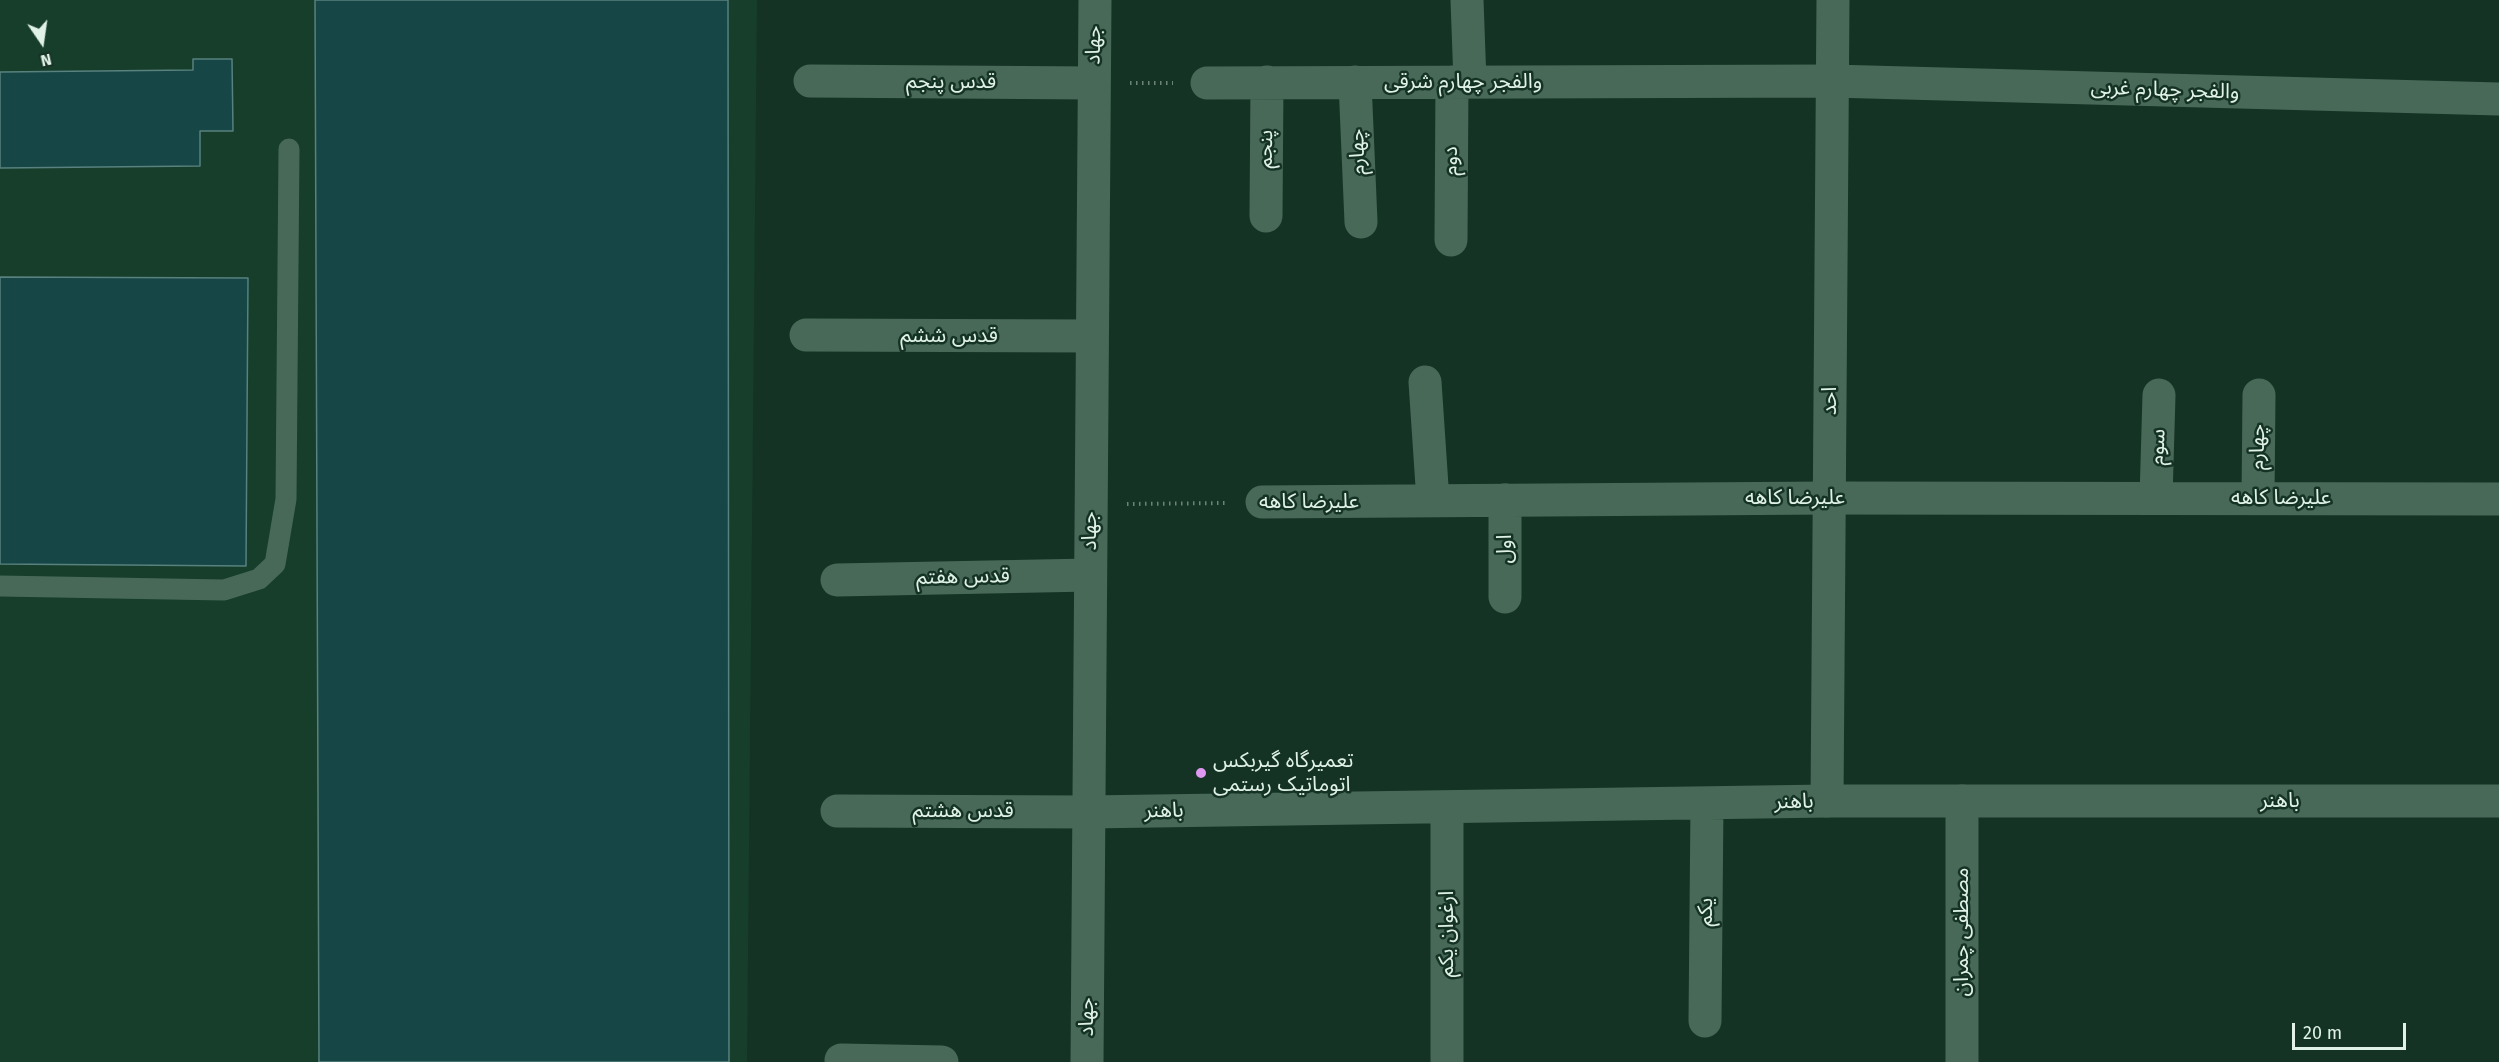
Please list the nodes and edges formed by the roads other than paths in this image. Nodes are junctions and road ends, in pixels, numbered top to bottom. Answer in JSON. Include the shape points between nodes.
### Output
{"nodes":[{"id":1,"x":1095,"y":0,"type":"edge"},
{"id":2,"x":1467,"y":0,"type":"edge"},
{"id":3,"x":1833,"y":0,"type":"edge"},
{"id":4,"x":810,"y":81,"type":"dead end"},
{"id":5,"x":1832,"y":81,"type":"junction"},
{"id":6,"x":1267,"y":82,"type":"junction"},
{"id":7,"x":1355,"y":82,"type":"junction"},
{"id":8,"x":1461,"y":82,"type":"junction"},
{"id":9,"x":1093,"y":83,"type":"junction"},
{"id":10,"x":1206,"y":83,"type":"road end"},
{"id":11,"x":2499,"y":99,"type":"edge"},
{"id":12,"x":289,"y":149,"type":"dead end"},
{"id":13,"x":1266,"y":216,"type":"dead end"},
{"id":14,"x":1360,"y":222,"type":"dead end"},
{"id":15,"x":1451,"y":240,"type":"dead end"},
{"id":16,"x":806,"y":336,"type":"dead end"},
{"id":17,"x":1092,"y":336,"type":"junction"},
{"id":18,"x":1425,"y":382,"type":"dead end"},
{"id":19,"x":2159,"y":395,"type":"dead end"},
{"id":20,"x":2259,"y":395,"type":"dead end"},
{"id":21,"x":1829,"y":498,"type":"junction"},
{"id":22,"x":2156,"y":498,"type":"junction"},
{"id":23,"x":2258,"y":498,"type":"junction"},
{"id":24,"x":2499,"y":498,"type":"edge"},
{"id":25,"x":1504,"y":500,"type":"junction"},
{"id":26,"x":1433,"y":501,"type":"junction"},
{"id":27,"x":1262,"y":502,"type":"road end"},
{"id":28,"x":1090,"y":575,"type":"junction"},
{"id":29,"x":837,"y":580,"type":"dead end"},
{"id":30,"x":0,"y":586,"type":"edge"},
{"id":31,"x":1505,"y":597,"type":"dead end"},
{"id":32,"x":1827,"y":801,"type":"junction"},
{"id":33,"x":1962,"y":801,"type":"junction"},
{"id":34,"x":2499,"y":801,"type":"edge"},
{"id":35,"x":1707,"y":803,"type":"junction"},
{"id":36,"x":1447,"y":807,"type":"junction"},
{"id":37,"x":837,"y":811,"type":"dead end"},
{"id":38,"x":1088,"y":812,"type":"junction"},
{"id":39,"x":1705,"y":1021,"type":"dead end"},
{"id":40,"x":841,"y":1060,"type":"dead end"},
{"id":41,"x":942,"y":1062,"type":"edge"},
{"id":42,"x":1087,"y":1062,"type":"edge"},
{"id":43,"x":1447,"y":1062,"type":"edge"},
{"id":44,"x":1962,"y":1062,"type":"edge"}],
"edges":[{"from":1,"to":9,"type":"street","name":"جهاد"},
{"from":2,"to":8,"type":"street"},
{"from":3,"to":5,"type":"street","name":"احد"},
{"from":4,"to":9,"type":"street","name":"قدس پنجم"},
{"from":5,"to":8,"type":"street","name":"والفجر چهارم شرقی"},
{"from":5,"to":11,"type":"street","name":"والفجر چهارم غربی"},
{"from":5,"to":21,"type":"street","name":"احد"},
{"from":6,"to":7,"type":"street","name":"والفجر چهارم شرقی"},
{"from":6,"to":10,"type":"street","name":"والفجر چهارم شرقی"},
{"from":6,"to":13,"type":"street","name":"پنجم"},
{"from":7,"to":8,"type":"street","name":"والفجر چهارم شرقی"},
{"from":7,"to":14,"type":"street","name":"چهارم"},
{"from":8,"to":15,"type":"street","name":"دوم"},
{"from":9,"to":17,"type":"street","name":"جهاد"},
{"from":12,"to":30,"type":"lane","via":[[286,499],[275,564],[259,579],[224,590]]},
{"from":16,"to":17,"type":"street","name":"قدس ششم"},
{"from":17,"to":28,"type":"street","name":"جهاد"},
{"from":18,"to":26,"type":"street"},
{"from":19,"to":22,"type":"street","name":"سوم"},
{"from":20,"to":23,"type":"street","name":"چهارم"},
{"from":21,"to":22,"type":"street","name":"علیرضا کاهه"},
{"from":21,"to":25,"type":"street","name":"علیرضا کاهه"},
{"from":21,"to":32,"type":"street","name":"احد"},
{"from":22,"to":23,"type":"street","name":"علیرضا کاهه"},
{"from":23,"to":24,"type":"street","name":"علیرضا کاهه"},
{"from":25,"to":26,"type":"street","name":"علیرضا کاهه"},
{"from":25,"to":31,"type":"street","name":"اول"},
{"from":26,"to":27,"type":"street","name":"علیرضا کاهه"},
{"from":28,"to":29,"type":"street","name":"قدس هفتم"},
{"from":28,"to":38,"type":"street","name":"جهاد"},
{"from":32,"to":33,"type":"street","name":"باهنر"},
{"from":32,"to":35,"type":"street","name":"باهنر"},
{"from":33,"to":34,"type":"street","name":"باهنر"},
{"from":33,"to":44,"type":"street","name":"مصطفی چمران"},
{"from":35,"to":36,"type":"street","name":"باهنر"},
{"from":35,"to":39,"type":"street","name":"یکم"},
{"from":36,"to":38,"type":"street","name":"باهنر"},
{"from":36,"to":43,"type":"street","name":"ارغوان یکم"},
{"from":37,"to":38,"type":"street","name":"قدس هشتم"},
{"from":38,"to":42,"type":"street","name":"جهاد"},
{"from":40,"to":41,"type":"street"}]}
